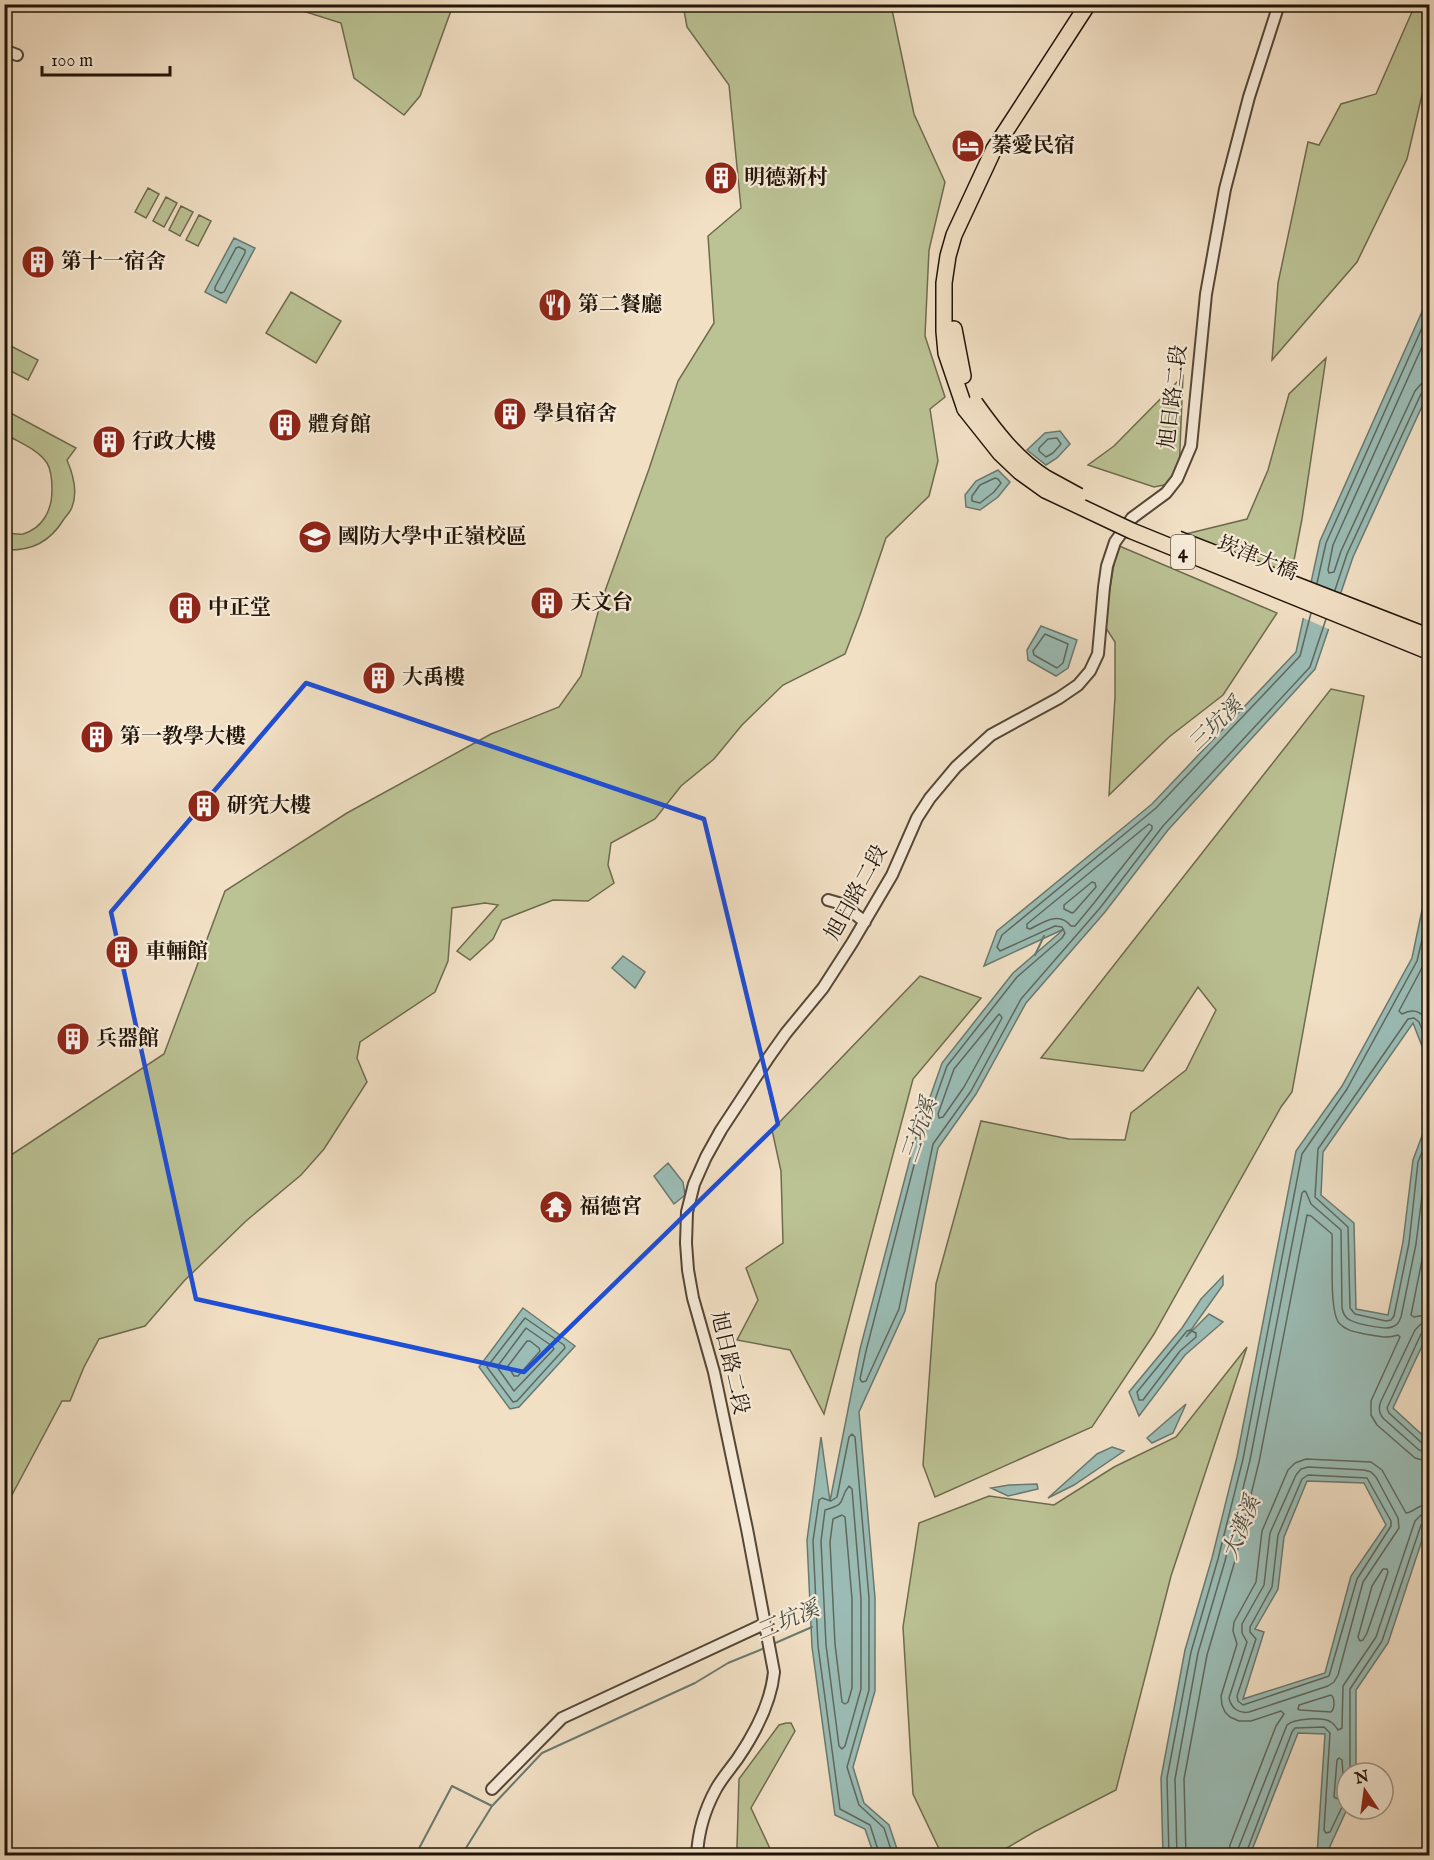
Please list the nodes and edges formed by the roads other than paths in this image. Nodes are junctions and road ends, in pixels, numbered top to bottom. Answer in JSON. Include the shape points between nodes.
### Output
{"nodes":[{"id":1,"x":1088,"y":4,"type":"edge"},
{"id":2,"x":1098,"y":4,"type":"edge"},
{"id":3,"x":1279,"y":4,"type":"edge"},
{"id":4,"x":4,"y":50,"type":"edge"},
{"id":5,"x":17,"y":55,"type":"dead end"},
{"id":6,"x":970,"y":406,"type":"junction"},
{"id":7,"x":1430,"y":637,"type":"edge"},
{"id":8,"x":1430,"y":652,"type":"edge"},
{"id":9,"x":828,"y":900,"type":"dead end"},
{"id":10,"x":865,"y":922,"type":"junction"},
{"id":11,"x":765,"y":1626,"type":"junction"},
{"id":12,"x":492,"y":1789,"type":"dead end"},
{"id":13,"x":697,"y":1856,"type":"edge"}],
"edges":[{"from":1,"to":6,"type":"main road","number":"4","via":[[994,149],[954,235],[944,283],[946,354]]},
{"from":2,"to":6,"type":"main road","number":"4","via":[[1075,46],[993,169],[962,240],[954,272],[954,331]]},
{"from":3,"to":10,"type":"street","name":"旭日路二段","via":[[1224,189],[1206,294],[1191,446],[1185,462],[1166,493],[1132,519],[1116,542],[1107,566],[1098,654],[1090,671],[1059,698],[991,735],[956,767],[917,818],[892,875]]},
{"from":4,"to":5,"type":"street"},
{"from":6,"to":7,"type":"main road","name":"崁津大橋","number":"4","bridge":true,"via":[[1044,477],[1092,503]]},
{"from":6,"to":8,"type":"main road","name":"崁津大橋","number":"4","bridge":true,"via":[[1000,453],[1046,490],[1132,531]]},
{"from":9,"to":10,"type":"street","via":[[842,904]]},
{"from":10,"to":11,"type":"street","name":"旭日路二段","via":[[823,988],[786,1033],[721,1130],[694,1184],[687,1212],[686,1243],[693,1298],[714,1372]]},
{"from":11,"to":12,"type":"street","via":[[562,1718]]},
{"from":11,"to":13,"type":"street","name":"旭日路二段","via":[[774,1680],[749,1740],[708,1805]]}]}
